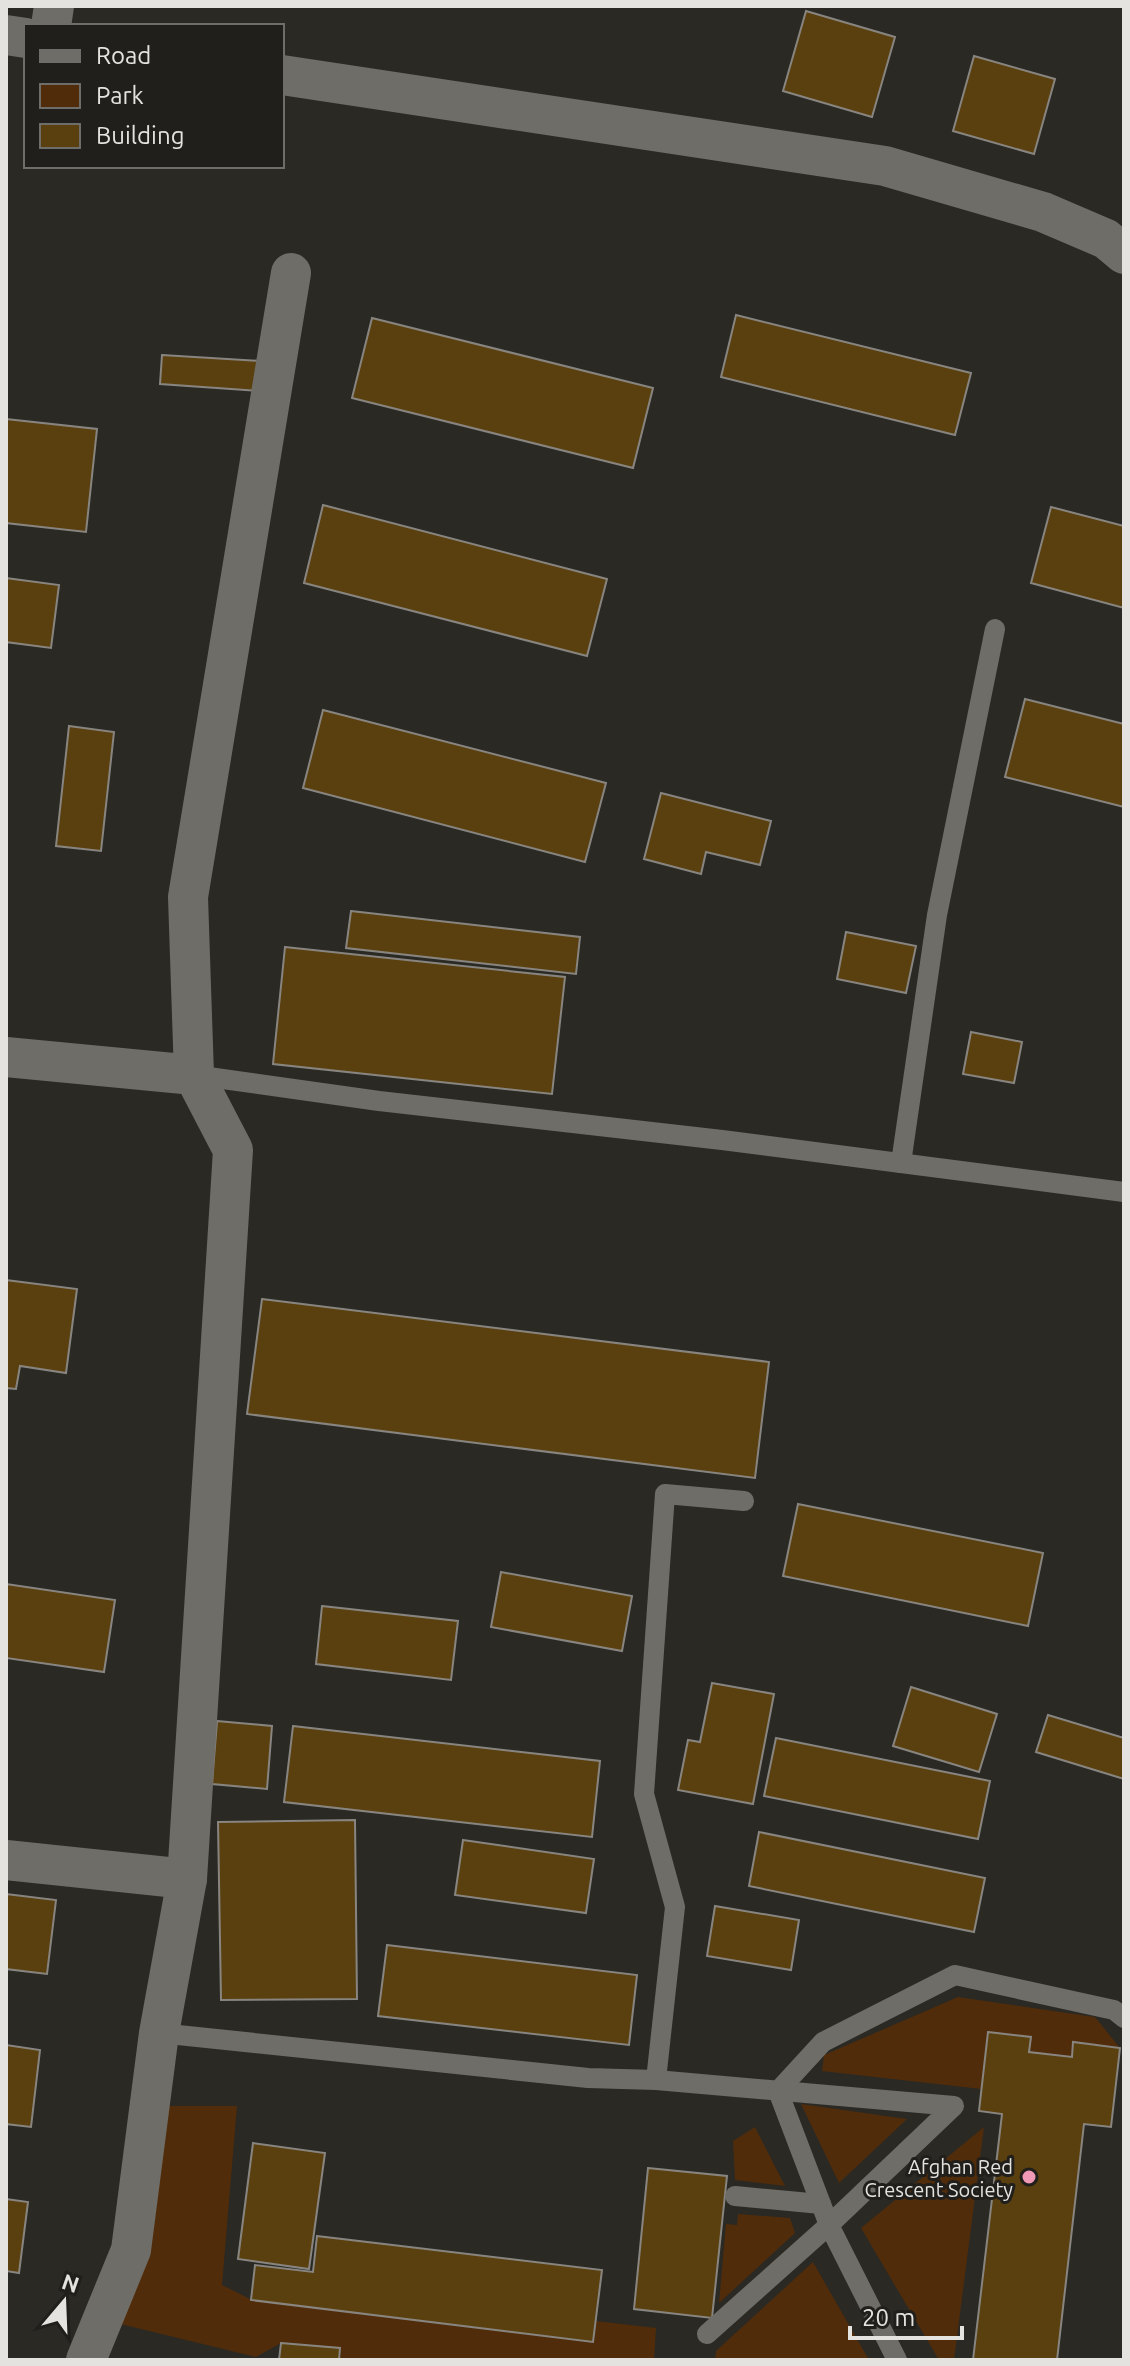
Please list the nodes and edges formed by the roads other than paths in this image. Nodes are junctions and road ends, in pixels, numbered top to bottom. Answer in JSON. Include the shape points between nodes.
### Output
{"nodes":[{"id":1,"x":284,"y":75,"type":"edge"},
{"id":2,"x":1124,"y":254,"type":"edge"},
{"id":3,"x":291,"y":273,"type":"dead end"},
{"id":4,"x":995,"y":629,"type":"dead end"},
{"id":5,"x":6,"y":1057,"type":"edge"},
{"id":6,"x":194,"y":1075,"type":"junction"},
{"id":7,"x":901,"y":1163,"type":"junction"},
{"id":8,"x":1124,"y":1192,"type":"edge"},
{"id":9,"x":744,"y":1501,"type":"dead end"},
{"id":10,"x":6,"y":1860,"type":"edge"},
{"id":11,"x":187,"y":1879,"type":"junction"},
{"id":12,"x":1124,"y":2018,"type":"edge"},
{"id":13,"x":159,"y":2033,"type":"junction"},
{"id":14,"x":656,"y":2080,"type":"junction"},
{"id":15,"x":778,"y":2091,"type":"junction"},
{"id":16,"x":735,"y":2196,"type":"dead end"},
{"id":17,"x":821,"y":2204,"type":"junction"},
{"id":18,"x":829,"y":2225,"type":"junction"},
{"id":19,"x":707,"y":2334,"type":"dead end"},
{"id":20,"x":86,"y":2360,"type":"edge"},
{"id":21,"x":897,"y":2360,"type":"edge"}],
"edges":[{"from":1,"to":2,"type":"street","via":[[885,166],[1043,212],[1106,239]]},
{"from":3,"to":6,"type":"street","via":[[188,897]]},
{"from":4,"to":7,"type":"lane","via":[[937,915]]},
{"from":5,"to":6,"type":"street"},
{"from":6,"to":7,"type":"lane"},
{"from":6,"to":11,"type":"street","via":[[233,1150]]},
{"from":7,"to":8,"type":"lane"},
{"from":9,"to":14,"type":"lane","via":[[665,1494],[644,1794],[675,1907]]},
{"from":10,"to":11,"type":"street"},
{"from":11,"to":13,"type":"street"},
{"from":12,"to":15,"type":"lane","via":[[1114,2010],[955,1975],[823,2042]]},
{"from":13,"to":14,"type":"lane","via":[[588,2078]]},
{"from":13,"to":20,"type":"street","via":[[131,2250]]},
{"from":14,"to":15,"type":"lane"},
{"from":15,"to":17,"type":"lane"},
{"from":15,"to":18,"type":"lane","via":[[954,2106]]},
{"from":16,"to":17,"type":"lane"},
{"from":17,"to":18,"type":"lane"},
{"from":18,"to":19,"type":"lane"},
{"from":18,"to":21,"type":"lane"}]}
